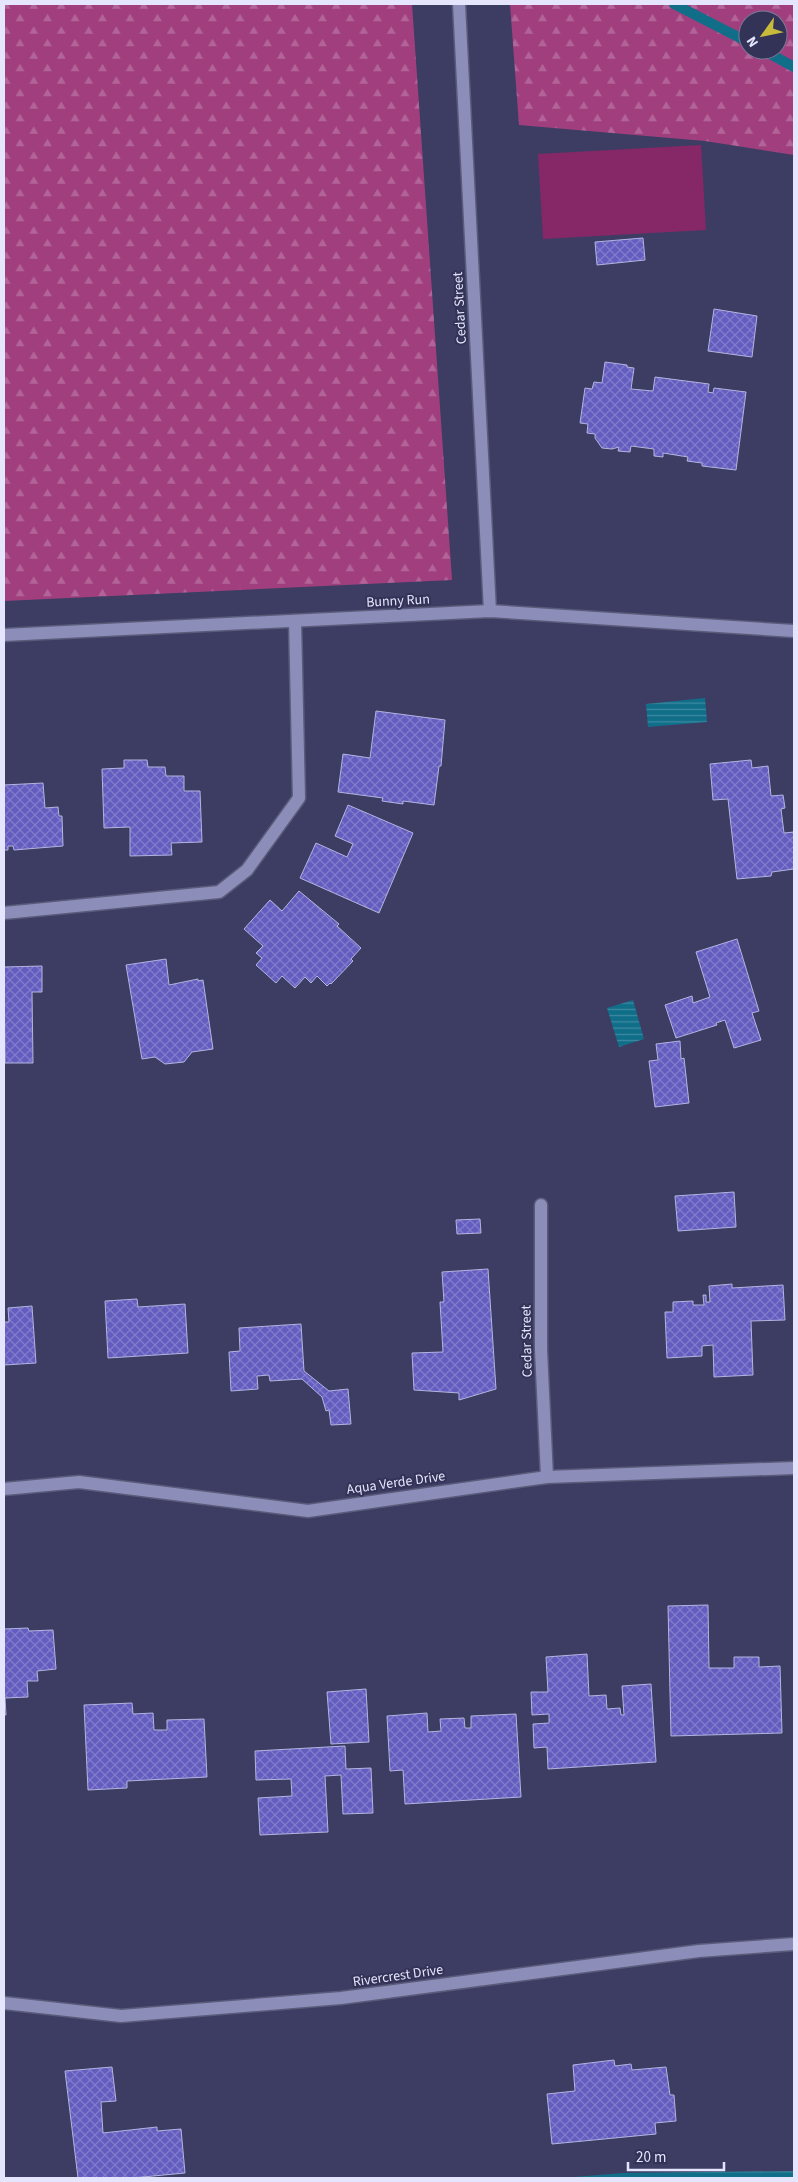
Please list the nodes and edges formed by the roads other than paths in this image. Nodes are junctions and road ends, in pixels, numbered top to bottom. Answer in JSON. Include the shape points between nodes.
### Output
{"nodes":[{"id":1,"x":459,"y":4,"type":"edge"},
{"id":2,"x":490,"y":611,"type":"junction"},
{"id":3,"x":295,"y":621,"type":"junction"},
{"id":4,"x":794,"y":631,"type":"edge"},
{"id":5,"x":4,"y":635,"type":"edge"},
{"id":6,"x":4,"y":913,"type":"edge"},
{"id":7,"x":541,"y":1205,"type":"dead end"},
{"id":8,"x":794,"y":1468,"type":"edge"},
{"id":9,"x":547,"y":1477,"type":"junction"},
{"id":10,"x":4,"y":1489,"type":"edge"},
{"id":11,"x":794,"y":1944,"type":"edge"},
{"id":12,"x":4,"y":2004,"type":"edge"}],
"edges":[{"from":1,"to":2,"type":"street","name":"Cedar Street"},
{"from":2,"to":3,"type":"street","name":"Bunny Run"},
{"from":2,"to":4,"type":"street","name":"Bunny Run"},
{"from":3,"to":5,"type":"street","name":"Bunny Run"},
{"from":3,"to":6,"type":"street","via":[[299,798],[247,870],[219,892]]},
{"from":7,"to":9,"type":"street","name":"Cedar Street","via":[[541,1350]]},
{"from":8,"to":9,"type":"street","name":"Aqua Verde Drive"},
{"from":9,"to":10,"type":"street","name":"Aqua Verde Drive","via":[[308,1511],[79,1482]]},
{"from":11,"to":12,"type":"street","name":"Rivercrest Drive","via":[[699,1951],[341,1998],[121,2016]]}]}
